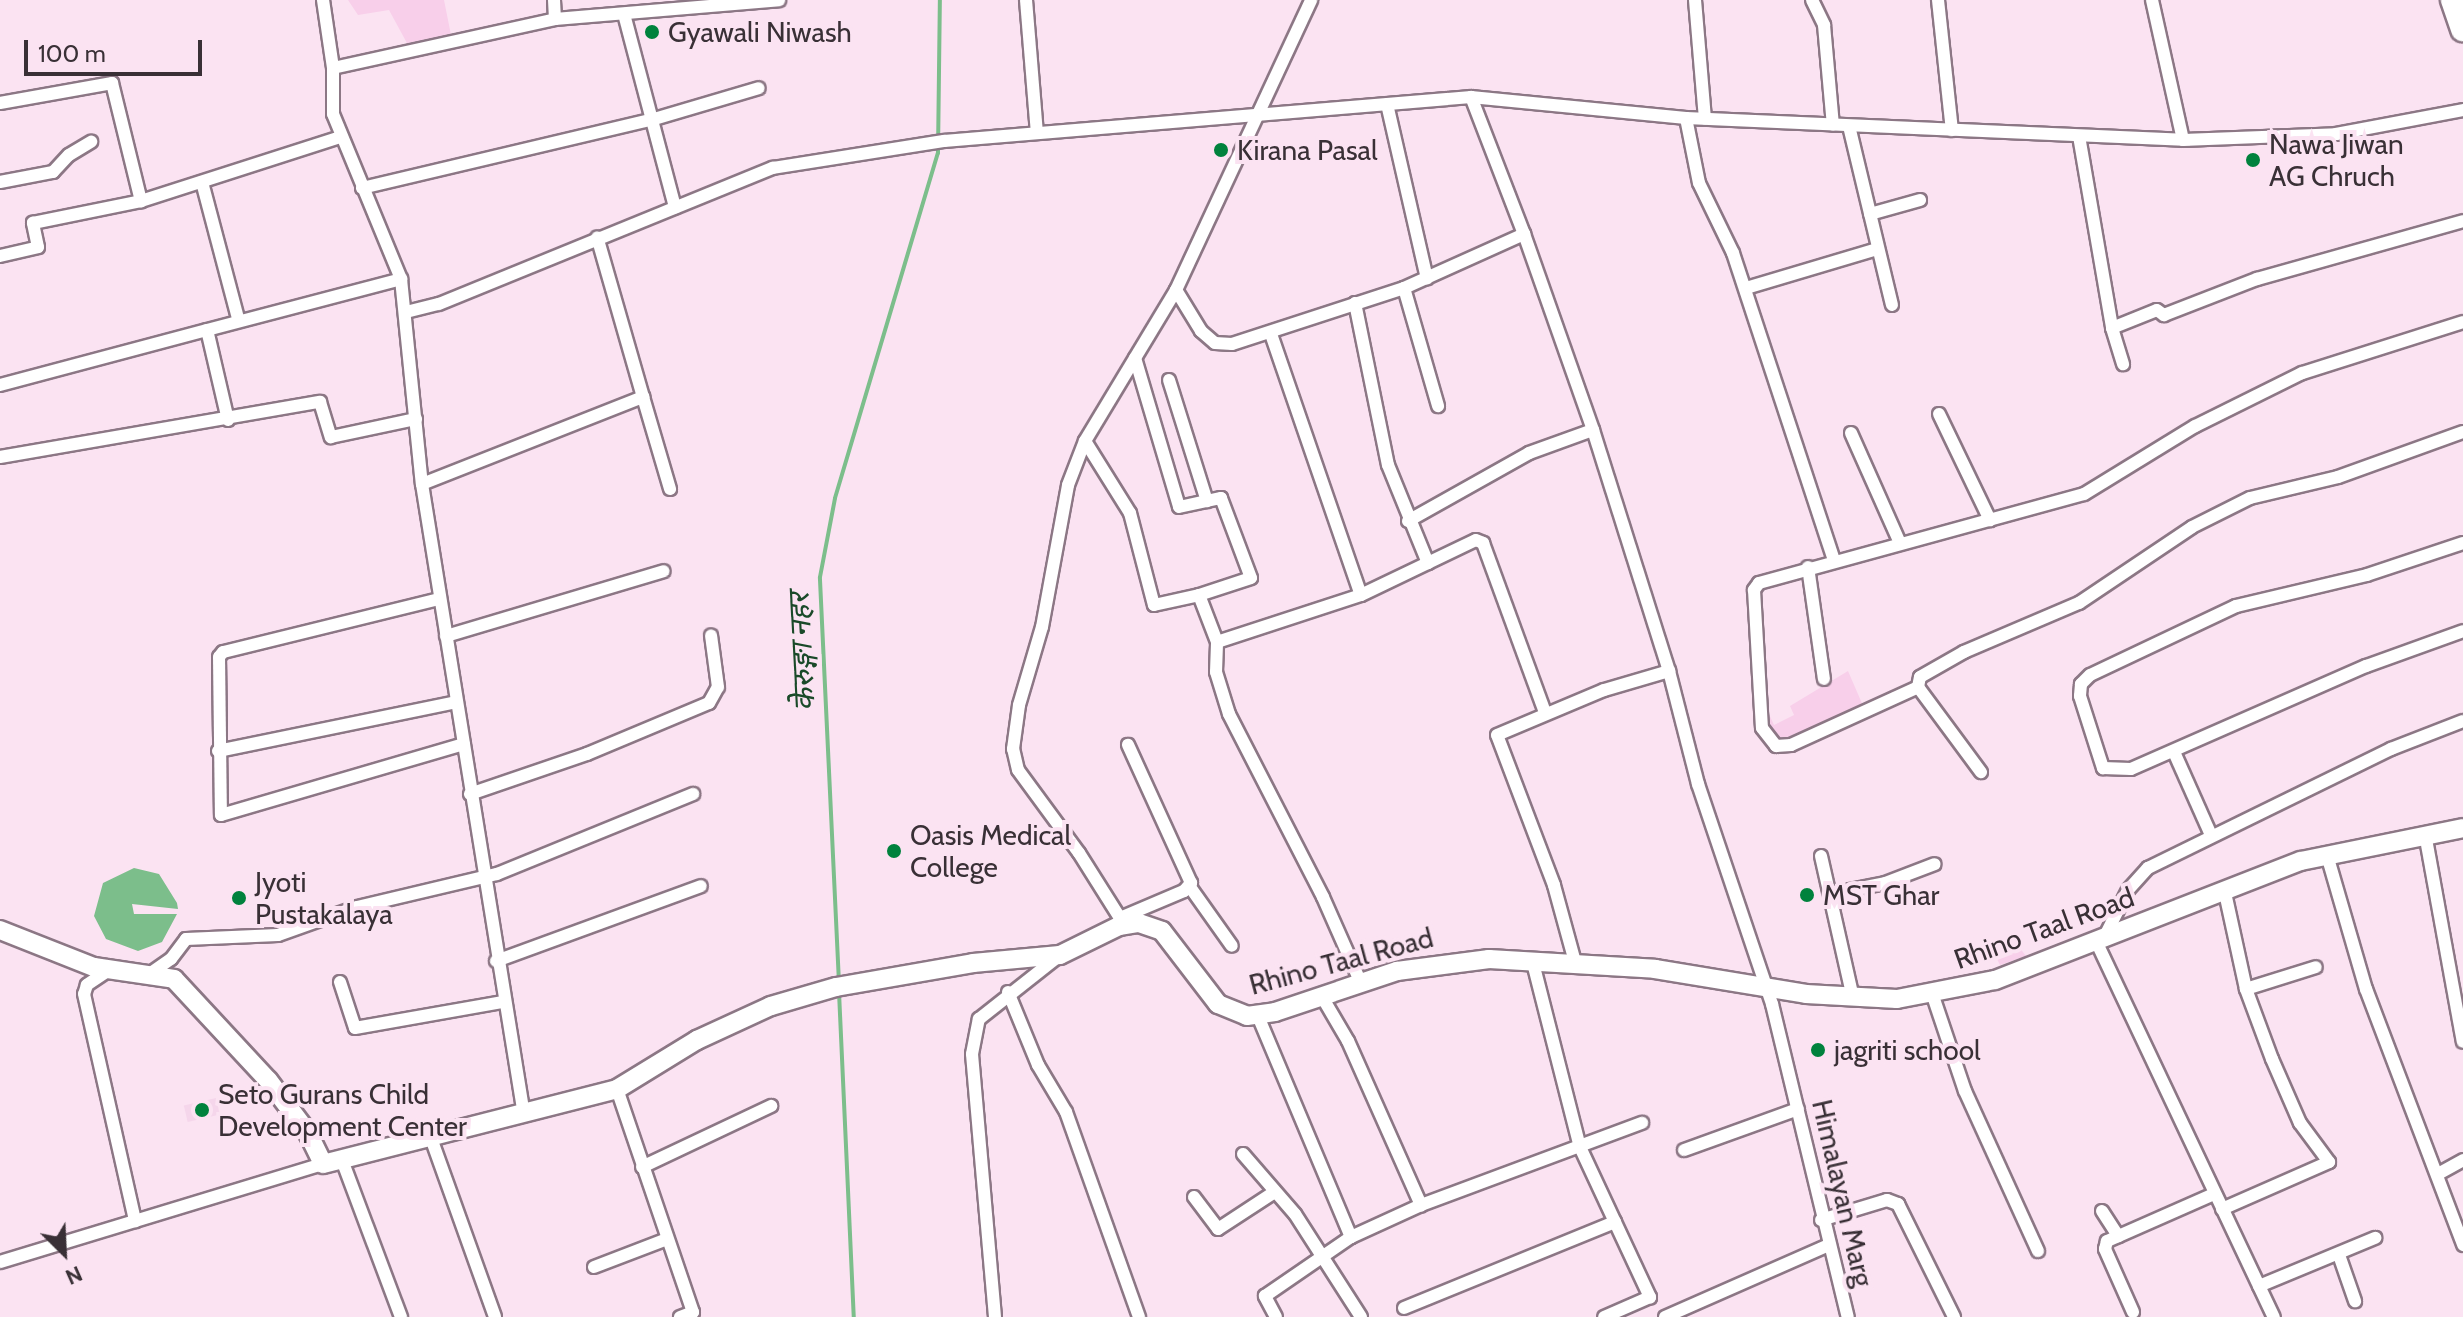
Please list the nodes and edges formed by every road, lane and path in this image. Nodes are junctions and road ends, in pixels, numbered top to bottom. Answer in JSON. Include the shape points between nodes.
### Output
{"nodes":[{"id":1,"x":323,"y":0,"type":"edge"},
{"id":2,"x":554,"y":0,"type":"edge"},
{"id":3,"x":779,"y":0,"type":"edge"},
{"id":4,"x":1026,"y":0,"type":"edge"},
{"id":5,"x":1311,"y":0,"type":"edge"},
{"id":6,"x":1695,"y":0,"type":"edge"},
{"id":7,"x":1812,"y":0,"type":"edge"},
{"id":8,"x":1938,"y":0,"type":"edge"},
{"id":9,"x":2152,"y":0,"type":"edge"},
{"id":10,"x":2453,"y":0,"type":"edge"},
{"id":11,"x":624,"y":14,"type":"junction"},
{"id":12,"x":555,"y":19,"type":"junction"},
{"id":13,"x":2463,"y":29,"type":"edge"},
{"id":14,"x":333,"y":68,"type":"junction"},
{"id":15,"x":759,"y":88,"type":"dead end"},
{"id":16,"x":1471,"y":97,"type":"junction"},
{"id":17,"x":0,"y":103,"type":"edge"},
{"id":18,"x":1387,"y":104,"type":"junction"},
{"id":19,"x":2463,"y":110,"type":"edge"},
{"id":20,"x":1262,"y":115,"type":"junction"},
{"id":21,"x":1686,"y":118,"type":"junction"},
{"id":22,"x":654,"y":119,"type":"junction"},
{"id":23,"x":1705,"y":119,"type":"junction"},
{"id":24,"x":1833,"y":125,"type":"junction"},
{"id":25,"x":1849,"y":126,"type":"junction"},
{"id":26,"x":1952,"y":130,"type":"junction"},
{"id":27,"x":1037,"y":133,"type":"junction"},
{"id":28,"x":2079,"y":136,"type":"junction"},
{"id":29,"x":340,"y":137,"type":"junction"},
{"id":30,"x":2183,"y":140,"type":"junction"},
{"id":31,"x":91,"y":142,"type":"dead end"},
{"id":32,"x":0,"y":182,"type":"edge"},
{"id":33,"x":202,"y":182,"type":"junction"},
{"id":34,"x":362,"y":188,"type":"junction"},
{"id":35,"x":1920,"y":200,"type":"dead end"},
{"id":36,"x":141,"y":201,"type":"junction"},
{"id":37,"x":675,"y":207,"type":"junction"},
{"id":38,"x":1870,"y":214,"type":"junction"},
{"id":39,"x":2463,"y":221,"type":"edge"},
{"id":40,"x":1524,"y":234,"type":"junction"},
{"id":41,"x":597,"y":237,"type":"junction"},
{"id":42,"x":1877,"y":249,"type":"junction"},
{"id":43,"x":0,"y":256,"type":"edge"},
{"id":44,"x":1427,"y":278,"type":"junction"},
{"id":45,"x":401,"y":279,"type":"junction"},
{"id":46,"x":1404,"y":288,"type":"junction"},
{"id":47,"x":1746,"y":288,"type":"junction"},
{"id":48,"x":1176,"y":290,"type":"junction"},
{"id":49,"x":1355,"y":303,"type":"junction"},
{"id":50,"x":1892,"y":305,"type":"dead end"},
{"id":51,"x":406,"y":312,"type":"junction"},
{"id":52,"x":238,"y":318,"type":"junction"},
{"id":53,"x":2463,"y":322,"type":"edge"},
{"id":54,"x":2112,"y":328,"type":"junction"},
{"id":55,"x":207,"y":330,"type":"junction"},
{"id":56,"x":1271,"y":334,"type":"junction"},
{"id":57,"x":1135,"y":358,"type":"junction"},
{"id":58,"x":2123,"y":364,"type":"dead end"},
{"id":59,"x":1169,"y":380,"type":"dead end"},
{"id":60,"x":0,"y":385,"type":"edge"},
{"id":61,"x":643,"y":397,"type":"junction"},
{"id":62,"x":1438,"y":406,"type":"dead end"},
{"id":63,"x":1939,"y":414,"type":"dead end"},
{"id":64,"x":416,"y":419,"type":"junction"},
{"id":65,"x":228,"y":420,"type":"junction"},
{"id":66,"x":1593,"y":430,"type":"junction"},
{"id":67,"x":2463,"y":432,"type":"edge"},
{"id":68,"x":1851,"y":433,"type":"dead end"},
{"id":69,"x":1085,"y":441,"type":"junction"},
{"id":70,"x":0,"y":457,"type":"edge"},
{"id":71,"x":422,"y":484,"type":"junction"},
{"id":72,"x":670,"y":489,"type":"dead end"},
{"id":73,"x":1207,"y":501,"type":"junction"},
{"id":74,"x":1990,"y":520,"type":"junction"},
{"id":75,"x":1408,"y":521,"type":"junction"},
{"id":76,"x":1900,"y":543,"type":"junction"},
{"id":77,"x":2463,"y":543,"type":"edge"},
{"id":78,"x":1834,"y":560,"type":"junction"},
{"id":79,"x":1428,"y":563,"type":"junction"},
{"id":80,"x":1808,"y":567,"type":"junction"},
{"id":81,"x":664,"y":571,"type":"dead end"},
{"id":82,"x":1199,"y":595,"type":"junction"},
{"id":83,"x":1361,"y":595,"type":"junction"},
{"id":84,"x":439,"y":599,"type":"junction"},
{"id":85,"x":2463,"y":631,"type":"edge"},
{"id":86,"x":711,"y":635,"type":"dead end"},
{"id":87,"x":446,"y":636,"type":"junction"},
{"id":88,"x":1217,"y":642,"type":"junction"},
{"id":89,"x":1669,"y":671,"type":"junction"},
{"id":90,"x":1824,"y":679,"type":"dead end"},
{"id":91,"x":1918,"y":687,"type":"junction"},
{"id":92,"x":456,"y":702,"type":"junction"},
{"id":93,"x":1545,"y":712,"type":"junction"},
{"id":94,"x":2463,"y":721,"type":"edge"},
{"id":95,"x":464,"y":744,"type":"junction"},
{"id":96,"x":1128,"y":745,"type":"dead end"},
{"id":97,"x":218,"y":751,"type":"junction"},
{"id":98,"x":2174,"y":752,"type":"junction"},
{"id":99,"x":1981,"y":772,"type":"dead end"},
{"id":100,"x":470,"y":794,"type":"junction"},
{"id":101,"x":693,"y":794,"type":"dead end"},
{"id":102,"x":2463,"y":828,"type":"edge"},
{"id":103,"x":2211,"y":835,"type":"junction"},
{"id":104,"x":2426,"y":839,"type":"junction"},
{"id":105,"x":2327,"y":855,"type":"junction"},
{"id":106,"x":1821,"y":856,"type":"dead end"},
{"id":107,"x":1935,"y":864,"type":"dead end"},
{"id":108,"x":485,"y":877,"type":"junction"},
{"id":109,"x":701,"y":886,"type":"dead end"},
{"id":110,"x":1190,"y":887,"type":"junction"},
{"id":111,"x":2224,"y":888,"type":"junction"},
{"id":112,"x":1830,"y":894,"type":"junction"},
{"id":113,"x":1120,"y":922,"type":"junction"},
{"id":114,"x":0,"y":930,"type":"edge"},
{"id":115,"x":2100,"y":940,"type":"junction"},
{"id":116,"x":1232,"y":946,"type":"dead end"},
{"id":117,"x":179,"y":948,"type":"junction"},
{"id":118,"x":1060,"y":955,"type":"junction"},
{"id":119,"x":1532,"y":959,"type":"junction"},
{"id":120,"x":496,"y":961,"type":"junction"},
{"id":121,"x":1575,"y":962,"type":"junction"},
{"id":122,"x":2316,"y":967,"type":"dead end"},
{"id":123,"x":109,"y":970,"type":"junction"},
{"id":124,"x":146,"y":975,"type":"junction"},
{"id":125,"x":174,"y":979,"type":"junction"},
{"id":126,"x":1360,"y":981,"type":"junction"},
{"id":127,"x":340,"y":982,"type":"dead end"},
{"id":128,"x":1766,"y":987,"type":"junction"},
{"id":129,"x":2246,"y":989,"type":"junction"},
{"id":130,"x":1008,"y":992,"type":"junction"},
{"id":131,"x":1321,"y":995,"type":"junction"},
{"id":132,"x":1933,"y":996,"type":"junction"},
{"id":133,"x":1853,"y":998,"type":"junction"},
{"id":134,"x":502,"y":1002,"type":"junction"},
{"id":135,"x":1258,"y":1016,"type":"junction"},
{"id":136,"x":2463,"y":1042,"type":"edge"},
{"id":137,"x":617,"y":1089,"type":"junction"},
{"id":138,"x":771,"y":1106,"type":"dead end"},
{"id":139,"x":1798,"y":1109,"type":"junction"},
{"id":140,"x":524,"y":1115,"type":"junction"},
{"id":141,"x":1642,"y":1123,"type":"dead end"},
{"id":142,"x":431,"y":1138,"type":"junction"},
{"id":143,"x":1580,"y":1147,"type":"junction"},
{"id":144,"x":1684,"y":1150,"type":"dead end"},
{"id":145,"x":1243,"y":1154,"type":"dead end"},
{"id":146,"x":2463,"y":1160,"type":"edge"},
{"id":147,"x":332,"y":1162,"type":"junction"},
{"id":148,"x":642,"y":1167,"type":"junction"},
{"id":149,"x":2438,"y":1174,"type":"junction"},
{"id":150,"x":1273,"y":1193,"type":"junction"},
{"id":151,"x":2214,"y":1194,"type":"junction"},
{"id":152,"x":1194,"y":1197,"type":"dead end"},
{"id":153,"x":1421,"y":1205,"type":"junction"},
{"id":154,"x":2222,"y":1209,"type":"junction"},
{"id":155,"x":2102,"y":1211,"type":"dead end"},
{"id":156,"x":1821,"y":1220,"type":"junction"},
{"id":157,"x":135,"y":1221,"type":"junction"},
{"id":158,"x":1615,"y":1222,"type":"junction"},
{"id":159,"x":2118,"y":1236,"type":"junction"},
{"id":160,"x":1351,"y":1237,"type":"junction"},
{"id":161,"x":2375,"y":1238,"type":"dead end"},
{"id":162,"x":667,"y":1239,"type":"junction"},
{"id":163,"x":2463,"y":1245,"type":"edge"},
{"id":164,"x":1827,"y":1246,"type":"junction"},
{"id":165,"x":2038,"y":1251,"type":"dead end"},
{"id":166,"x":1323,"y":1254,"type":"junction"},
{"id":167,"x":2339,"y":1255,"type":"junction"},
{"id":168,"x":0,"y":1262,"type":"edge"},
{"id":169,"x":594,"y":1267,"type":"dead end"},
{"id":170,"x":2259,"y":1286,"type":"junction"},
{"id":171,"x":1650,"y":1297,"type":"junction"},
{"id":172,"x":2355,"y":1301,"type":"dead end"},
{"id":173,"x":1404,"y":1308,"type":"dead end"},
{"id":174,"x":2133,"y":1312,"type":"dead end"},
{"id":175,"x":694,"y":1315,"type":"edge"},
{"id":176,"x":401,"y":1317,"type":"edge"},
{"id":177,"x":495,"y":1317,"type":"edge"},
{"id":178,"x":680,"y":1317,"type":"edge"},
{"id":179,"x":995,"y":1317,"type":"edge"},
{"id":180,"x":1139,"y":1317,"type":"edge"},
{"id":181,"x":1276,"y":1317,"type":"edge"},
{"id":182,"x":1361,"y":1317,"type":"edge"},
{"id":183,"x":1604,"y":1317,"type":"edge"},
{"id":184,"x":1662,"y":1317,"type":"edge"},
{"id":185,"x":1848,"y":1317,"type":"edge"},
{"id":186,"x":1954,"y":1317,"type":"edge"},
{"id":187,"x":2274,"y":1317,"type":"edge"}],
"edges":[{"from":1,"to":14,"type":"street"},
{"from":2,"to":12,"type":"street"},
{"from":3,"to":11,"type":"street"},
{"from":4,"to":27,"type":"street"},
{"from":5,"to":20,"type":"street"},
{"from":6,"to":23,"type":"street"},
{"from":7,"to":24,"type":"street","via":[[1827,39]]},
{"from":8,"to":26,"type":"street"},
{"from":9,"to":30,"type":"street"},
{"from":10,"to":13,"type":"highway"},
{"from":11,"to":12,"type":"street"},
{"from":11,"to":22,"type":"street"},
{"from":12,"to":14,"type":"street"},
{"from":14,"to":29,"type":"street","via":[[333,114]]},
{"from":15,"to":22,"type":"street"},
{"from":16,"to":18,"type":"street"},
{"from":16,"to":21,"type":"street"},
{"from":16,"to":40,"type":"street","name":"Himalayan Marg"},
{"from":17,"to":36,"type":"street","via":[[112,83]]},
{"from":18,"to":20,"type":"street"},
{"from":18,"to":44,"type":"street"},
{"from":19,"to":30,"type":"street","via":[[2336,134]]},
{"from":20,"to":27,"type":"street"},
{"from":20,"to":48,"type":"street"},
{"from":21,"to":23,"type":"street"},
{"from":21,"to":47,"type":"street","via":[[1699,183]]},
{"from":22,"to":34,"type":"street"},
{"from":22,"to":37,"type":"street"},
{"from":23,"to":24,"type":"street"},
{"from":24,"to":25,"type":"street"},
{"from":25,"to":26,"type":"street"},
{"from":25,"to":38,"type":"street"},
{"from":26,"to":28,"type":"street"},
{"from":27,"to":37,"type":"street","via":[[944,141],[773,168]]},
{"from":28,"to":30,"type":"street"},
{"from":28,"to":54,"type":"street"},
{"from":29,"to":33,"type":"street"},
{"from":29,"to":34,"type":"street"},
{"from":31,"to":32,"type":"street","via":[[53,172]]},
{"from":33,"to":36,"type":"street"},
{"from":33,"to":52,"type":"street"},
{"from":34,"to":45,"type":"street"},
{"from":35,"to":38,"type":"street"},
{"from":36,"to":43,"type":"street","via":[[33,223],[38,247]]},
{"from":37,"to":41,"type":"street"},
{"from":38,"to":42,"type":"street"},
{"from":39,"to":54,"type":"street","via":[[2257,279],[2164,315],[2157,310]]},
{"from":40,"to":44,"type":"street"},
{"from":40,"to":66,"type":"street","name":"Himalayan Marg"},
{"from":41,"to":51,"type":"street","via":[[467,293]]},
{"from":41,"to":61,"type":"street"},
{"from":42,"to":47,"type":"street"},
{"from":42,"to":50,"type":"street"},
{"from":44,"to":46,"type":"street"},
{"from":45,"to":51,"type":"street"},
{"from":45,"to":52,"type":"street"},
{"from":46,"to":49,"type":"street"},
{"from":46,"to":62,"type":"street"},
{"from":47,"to":78,"type":"street"},
{"from":48,"to":56,"type":"street","via":[[1201,331],[1215,343]]},
{"from":48,"to":57,"type":"street"},
{"from":49,"to":56,"type":"street"},
{"from":49,"to":75,"type":"street","via":[[1388,465]]},
{"from":51,"to":64,"type":"street"},
{"from":52,"to":55,"type":"street"},
{"from":53,"to":74,"type":"street","via":[[2336,359],[2195,426],[2084,494]]},
{"from":54,"to":58,"type":"street"},
{"from":55,"to":60,"type":"street"},
{"from":55,"to":65,"type":"street"},
{"from":56,"to":83,"type":"street"},
{"from":57,"to":69,"type":"street"},
{"from":57,"to":73,"type":"street","via":[[1179,507]]},
{"from":59,"to":73,"type":"street"},
{"from":61,"to":71,"type":"street"},
{"from":61,"to":72,"type":"street"},
{"from":63,"to":74,"type":"street"},
{"from":64,"to":65,"type":"street","via":[[331,437],[320,402]]},
{"from":64,"to":71,"type":"street"},
{"from":65,"to":70,"type":"street"},
{"from":66,"to":75,"type":"street","via":[[1529,453]]},
{"from":66,"to":89,"type":"street","name":"Himalayan Marg"},
{"from":67,"to":91,"type":"street","via":[[2338,477],[2250,498],[2192,527],[2079,603],[1940,664],[1920,677]]},
{"from":68,"to":76,"type":"street"},
{"from":69,"to":82,"type":"street","via":[[1130,513],[1154,605]]},
{"from":69,"to":113,"type":"street","via":[[1068,485],[1013,749],[1023,780],[1061,827]]},
{"from":71,"to":84,"type":"street"},
{"from":73,"to":82,"type":"street","via":[[1221,498],[1251,578]]},
{"from":74,"to":76,"type":"street"},
{"from":75,"to":79,"type":"street"},
{"from":76,"to":78,"type":"street"},
{"from":77,"to":98,"type":"street","via":[[2367,575],[2236,606],[2081,684],[2089,734],[2103,768],[2131,769]]},
{"from":78,"to":80,"type":"street"},
{"from":79,"to":83,"type":"street"},
{"from":79,"to":93,"type":"street","via":[[1476,540],[1483,543]]},
{"from":80,"to":90,"type":"street"},
{"from":80,"to":91,"type":"street","via":[[1770,577],[1754,590],[1758,703],[1769,741],[1791,745]]},
{"from":81,"to":87,"type":"street"},
{"from":82,"to":88,"type":"street"},
{"from":83,"to":88,"type":"street"},
{"from":84,"to":87,"type":"street"},
{"from":84,"to":97,"type":"street","via":[[223,652]]},
{"from":85,"to":98,"type":"street","via":[[2366,666]]},
{"from":86,"to":100,"type":"street","via":[[718,687],[709,703],[587,754]]},
{"from":87,"to":92,"type":"street"},
{"from":88,"to":126,"type":"street","via":[[1216,672],[1229,714]]},
{"from":89,"to":93,"type":"street"},
{"from":89,"to":128,"type":"street","name":"Himalayan Marg","via":[[1698,784]]},
{"from":91,"to":99,"type":"street"},
{"from":92,"to":95,"type":"street"},
{"from":92,"to":97,"type":"street"},
{"from":93,"to":121,"type":"street","via":[[1497,735],[1554,885]]},
{"from":94,"to":103,"type":"street","via":[[2391,749]]},
{"from":95,"to":97,"type":"street","via":[[221,815]]},
{"from":95,"to":100,"type":"street"},
{"from":96,"to":110,"type":"street","via":[[1191,879]]},
{"from":98,"to":103,"type":"street"},
{"from":100,"to":108,"type":"street"},
{"from":101,"to":108,"type":"street"},
{"from":102,"to":104,"type":"street","name":"Rhino Taal Road"},
{"from":103,"to":115,"type":"street","via":[[2148,868],[2128,890]]},
{"from":104,"to":105,"type":"street","name":"Rhino Taal Road"},
{"from":104,"to":136,"type":"street"},
{"from":105,"to":111,"type":"street","name":"Rhino Taal Road"},
{"from":105,"to":149,"type":"street","via":[[2366,989]]},
{"from":106,"to":112,"type":"street"},
{"from":107,"to":112,"type":"street","via":[[1885,883]]},
{"from":108,"to":117,"type":"street","via":[[357,907],[278,935],[186,939]]},
{"from":108,"to":120,"type":"street"},
{"from":109,"to":120,"type":"street"},
{"from":110,"to":113,"type":"street"},
{"from":110,"to":116,"type":"street"},
{"from":111,"to":115,"type":"street","name":"Rhino Taal Road"},
{"from":111,"to":129,"type":"street"},
{"from":112,"to":133,"type":"street"},
{"from":113,"to":118,"type":"street"},
{"from":113,"to":135,"type":"street","name":"Rhino Taal Road","via":[[1162,931],[1218,1004],[1236,1014]]},
{"from":114,"to":123,"type":"street"},
{"from":115,"to":132,"type":"street","name":"Rhino Taal Road","via":[[1995,980]]},
{"from":115,"to":151,"type":"street"},
{"from":117,"to":124,"type":"street"},
{"from":117,"to":125,"type":"street"},
{"from":118,"to":130,"type":"street"},
{"from":118,"to":137,"type":"street","via":[[836,987],[729,1023]]},
{"from":119,"to":121,"type":"street","name":"Rhino Taal Road"},
{"from":119,"to":126,"type":"street","name":"Rhino Taal Road","via":[[1457,960]]},
{"from":119,"to":143,"type":"street"},
{"from":120,"to":134,"type":"street"},
{"from":121,"to":128,"type":"street","name":"Rhino Taal Road"},
{"from":122,"to":129,"type":"street"},
{"from":123,"to":124,"type":"street"},
{"from":123,"to":157,"type":"street","via":[[87,985],[84,994]]},
{"from":124,"to":125,"type":"street"},
{"from":125,"to":147,"type":"street","via":[[268,1080]]},
{"from":126,"to":131,"type":"street","name":"Rhino Taal Road"},
{"from":127,"to":134,"type":"street","via":[[355,1028]]},
{"from":128,"to":133,"type":"street","name":"Rhino Taal Road"},
{"from":128,"to":139,"type":"street","name":"Himalayan Marg"},
{"from":129,"to":154,"type":"street","via":[[2295,1113],[2329,1162]]},
{"from":130,"to":179,"type":"street","via":[[979,1019],[972,1054]]},
{"from":130,"to":180,"type":"street","via":[[1038,1065],[1066,1112]]},
{"from":131,"to":135,"type":"street","name":"Rhino Taal Road"},
{"from":131,"to":153,"type":"street","via":[[1348,1041]]},
{"from":132,"to":133,"type":"street","name":"Rhino Taal Road"},
{"from":132,"to":165,"type":"street","via":[[1965,1091]]},
{"from":134,"to":140,"type":"street"},
{"from":135,"to":160,"type":"street"},
{"from":137,"to":140,"type":"street"},
{"from":137,"to":148,"type":"street"},
{"from":138,"to":148,"type":"street"},
{"from":139,"to":144,"type":"street"},
{"from":139,"to":156,"type":"street","name":"Himalayan Marg"},
{"from":140,"to":142,"type":"street"},
{"from":141,"to":143,"type":"street"},
{"from":142,"to":147,"type":"street"},
{"from":142,"to":177,"type":"street"},
{"from":143,"to":153,"type":"street"},
{"from":143,"to":158,"type":"street"},
{"from":145,"to":150,"type":"street"},
{"from":146,"to":149,"type":"street"},
{"from":147,"to":157,"type":"street"},
{"from":147,"to":176,"type":"street"},
{"from":148,"to":162,"type":"street"},
{"from":149,"to":163,"type":"street"},
{"from":150,"to":152,"type":"street","via":[[1218,1229]]},
{"from":150,"to":166,"type":"street"},
{"from":151,"to":154,"type":"street"},
{"from":151,"to":159,"type":"street"},
{"from":153,"to":160,"type":"street"},
{"from":154,"to":170,"type":"street"},
{"from":155,"to":159,"type":"street"},
{"from":156,"to":164,"type":"street","name":"Himalayan Marg"},
{"from":156,"to":186,"type":"street","via":[[1887,1200],[1898,1204]]},
{"from":157,"to":168,"type":"street"},
{"from":158,"to":171,"type":"street"},
{"from":158,"to":173,"type":"street"},
{"from":159,"to":174,"type":"street","via":[[2107,1241],[2105,1249]]},
{"from":160,"to":166,"type":"street"},
{"from":161,"to":167,"type":"street"},
{"from":162,"to":169,"type":"street"},
{"from":162,"to":175,"type":"street"},
{"from":164,"to":184,"type":"street"},
{"from":164,"to":185,"type":"street","name":"Himalayan Marg"},
{"from":166,"to":181,"type":"street","via":[[1265,1296]]},
{"from":166,"to":182,"type":"street"},
{"from":167,"to":170,"type":"street"},
{"from":167,"to":172,"type":"street"},
{"from":170,"to":187,"type":"street"},
{"from":171,"to":183,"type":"street"},
{"from":171,"to":184,"type":"street"},
{"from":175,"to":178,"type":"street"}]}
